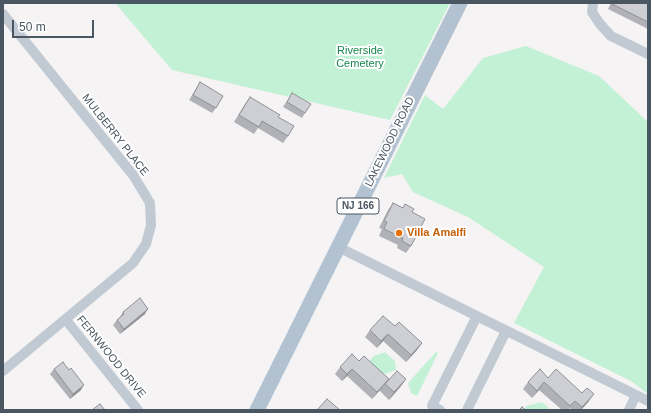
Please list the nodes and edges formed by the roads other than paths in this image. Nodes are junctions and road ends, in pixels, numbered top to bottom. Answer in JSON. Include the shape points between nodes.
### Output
{"nodes":[{"id":1,"x":460,"y":3,"type":"edge"},
{"id":2,"x":592,"y":7,"type":"edge"},
{"id":3,"x":3,"y":14,"type":"edge"},
{"id":4,"x":648,"y":54,"type":"edge"},
{"id":5,"x":338,"y":247,"type":"junction"},
{"id":6,"x":477,"y":316,"type":"junction"},
{"id":7,"x":66,"y":320,"type":"junction"},
{"id":8,"x":506,"y":331,"type":"junction"},
{"id":9,"x":3,"y":371,"type":"edge"},
{"id":10,"x":636,"y":396,"type":"junction"},
{"id":11,"x":648,"y":401,"type":"edge"},
{"id":12,"x":138,"y":410,"type":"edge"},
{"id":13,"x":257,"y":410,"type":"edge"},
{"id":14,"x":440,"y":410,"type":"edge"},
{"id":15,"x":467,"y":410,"type":"edge"},
{"id":16,"x":629,"y":410,"type":"edge"}],
"edges":[{"from":1,"to":5,"type":"main road","name":"LAKEWOOD ROAD","number":"NJ 166"},
{"from":2,"to":4,"type":"street","via":[[600,24],[611,36]]},
{"from":3,"to":7,"type":"street","name":"MULBERRY PLACE","via":[[133,174],[150,203],[151,225],[146,244],[133,263]]},
{"from":5,"to":6,"type":"street"},
{"from":5,"to":13,"type":"main road","name":"LAKEWOOD ROAD","number":"NJ 166"},
{"from":6,"to":8,"type":"street"},
{"from":6,"to":14,"type":"street","via":[[432,406]]},
{"from":7,"to":9,"type":"street","name":"MULBERRY PLACE"},
{"from":7,"to":12,"type":"street","name":"FERNWOOD DRIVE"},
{"from":8,"to":10,"type":"street"},
{"from":8,"to":15,"type":"street"},
{"from":10,"to":11,"type":"street"},
{"from":10,"to":16,"type":"street"}]}
